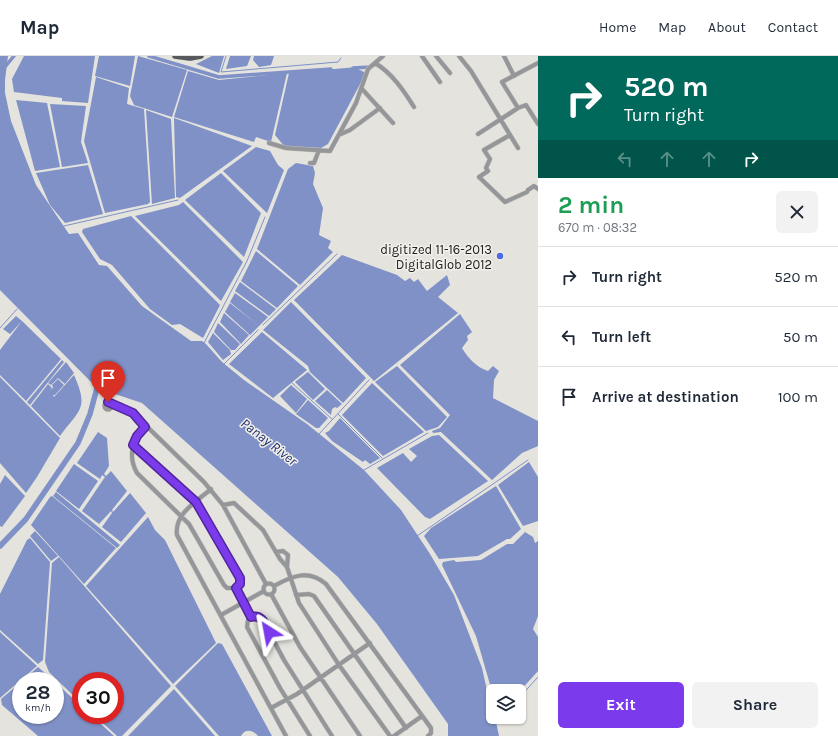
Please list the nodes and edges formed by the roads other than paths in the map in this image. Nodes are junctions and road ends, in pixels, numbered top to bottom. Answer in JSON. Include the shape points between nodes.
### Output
{"nodes":[{"id":1,"x":175,"y":56,"type":"edge"},
{"id":2,"x":201,"y":56,"type":"edge"},
{"id":3,"x":383,"y":56,"type":"edge"},
{"id":4,"x":422,"y":56,"type":"edge"},
{"id":5,"x":436,"y":56,"type":"edge"},
{"id":6,"x":459,"y":56,"type":"edge"},
{"id":7,"x":504,"y":56,"type":"edge"},
{"id":8,"x":538,"y":63,"type":"edge"},
{"id":9,"x":375,"y":64,"type":"junction"},
{"id":10,"x":450,"y":74,"type":"dead end"},
{"id":11,"x":514,"y":76,"type":"junction"},
{"id":12,"x":440,"y":82,"type":"dead end"},
{"id":13,"x":362,"y":89,"type":"junction"},
{"id":14,"x":414,"y":107,"type":"dead end"},
{"id":15,"x":380,"y":108,"type":"junction"},
{"id":16,"x":518,"y":108,"type":"junction"},
{"id":17,"x":500,"y":120,"type":"junction"},
{"id":18,"x":393,"y":123,"type":"dead end"},
{"id":19,"x":538,"y":124,"type":"edge"},
{"id":20,"x":341,"y":134,"type":"junction"},
{"id":21,"x":478,"y":134,"type":"dead end"},
{"id":22,"x":510,"y":135,"type":"junction"},
{"id":23,"x":269,"y":143,"type":"dead end"},
{"id":24,"x":518,"y":148,"type":"dead end"},
{"id":25,"x":319,"y":150,"type":"junction"},
{"id":26,"x":310,"y":163,"type":"dead end"},
{"id":27,"x":538,"y":189,"type":"edge"},
{"id":28,"x":112,"y":404,"type":"dead end"},
{"id":29,"x":145,"y":427,"type":"junction"},
{"id":30,"x":133,"y":445,"type":"junction"},
{"id":31,"x":211,"y":489,"type":"junction"},
{"id":32,"x":196,"y":502,"type":"junction"},
{"id":33,"x":224,"y":505,"type":"junction"},
{"id":34,"x":181,"y":515,"type":"junction"},
{"id":35,"x":276,"y":552,"type":"junction"},
{"id":36,"x":287,"y":567,"type":"junction"},
{"id":37,"x":290,"y":577,"type":"junction"},
{"id":38,"x":266,"y":584,"type":"junction"},
{"id":39,"x":274,"y":586,"type":"junction"},
{"id":40,"x":236,"y":588,"type":"junction"},
{"id":41,"x":264,"y":591,"type":"junction"},
{"id":42,"x":271,"y":594,"type":"junction"},
{"id":43,"x":296,"y":595,"type":"junction"},
{"id":44,"x":243,"y":602,"type":"junction"},
{"id":45,"x":220,"y":615,"type":"junction"},
{"id":46,"x":251,"y":617,"type":"junction"},
{"id":47,"x":370,"y":643,"type":"junction"},
{"id":48,"x":353,"y":655,"type":"junction"},
{"id":49,"x":339,"y":665,"type":"junction"},
{"id":50,"x":321,"y":678,"type":"junction"},
{"id":51,"x":303,"y":690,"type":"junction"},
{"id":52,"x":287,"y":699,"type":"junction"},
{"id":53,"x":271,"y":708,"type":"junction"},
{"id":54,"x":422,"y":716,"type":"junction"},
{"id":55,"x":406,"y":728,"type":"junction"},
{"id":56,"x":286,"y":736,"type":"edge"},
{"id":57,"x":310,"y":736,"type":"edge"},
{"id":58,"x":332,"y":736,"type":"edge"},
{"id":59,"x":360,"y":736,"type":"edge"},
{"id":60,"x":390,"y":736,"type":"edge"},
{"id":61,"x":394,"y":736,"type":"edge"},
{"id":62,"x":428,"y":736,"type":"edge"}],
"edges":[{"from":1,"to":2,"type":"main road"},
{"from":3,"to":9,"type":"street"},
{"from":4,"to":12,"type":"street"},
{"from":5,"to":10,"type":"street"},
{"from":6,"to":17,"type":"street","via":[[471,71]]},
{"from":7,"to":11,"type":"street"},
{"from":8,"to":11,"type":"street"},
{"from":9,"to":13,"type":"street","via":[[368,69]]},
{"from":9,"to":14,"type":"street","via":[[384,68]]},
{"from":11,"to":16,"type":"street","via":[[502,82]]},
{"from":13,"to":15,"type":"street"},
{"from":13,"to":20,"type":"street"},
{"from":15,"to":18,"type":"street"},
{"from":15,"to":20,"type":"street"},
{"from":16,"to":17,"type":"street"},
{"from":16,"to":19,"type":"street","via":[[526,105]]},
{"from":17,"to":21,"type":"street"},
{"from":17,"to":22,"type":"street"},
{"from":20,"to":25,"type":"street","via":[[330,150]]},
{"from":22,"to":24,"type":"street"},
{"from":22,"to":27,"type":"street","via":[[484,150],[490,159],[486,168],[488,171],[479,177],[505,202],[534,186]]},
{"from":23,"to":25,"type":"street","via":[[286,148]]},
{"from":25,"to":26,"type":"street","via":[[314,163]]},
{"from":28,"to":29,"type":"street","via":[[133,413]]},
{"from":29,"to":30,"type":"street"},
{"from":29,"to":31,"type":"street","via":[[191,467]]},
{"from":30,"to":32,"type":"street"},
{"from":30,"to":34,"type":"street","via":[[133,462],[137,473]]},
{"from":31,"to":32,"type":"street"},
{"from":31,"to":33,"type":"street"},
{"from":32,"to":34,"type":"street"},
{"from":32,"to":40,"type":"street","via":[[240,578],[240,584]]},
{"from":33,"to":35,"type":"street","via":[[234,502],[257,522]]},
{"from":33,"to":38,"type":"street"},
{"from":34,"to":40,"type":"street","via":[[194,531],[224,585]]},
{"from":34,"to":45,"type":"street","via":[[176,526],[179,540]]},
{"from":35,"to":36,"type":"street"},
{"from":35,"to":36,"type":"street","via":[[282,551],[288,555]]},
{"from":36,"to":37,"type":"street"},
{"from":37,"to":39,"type":"street"},
{"from":37,"to":43,"type":"street"},
{"from":37,"to":47,"type":"street","via":[[309,575],[326,584]]},
{"from":38,"to":39,"type":"street","via":[[271,583]]},
{"from":38,"to":41,"type":"street","via":[[263,586]]},
{"from":39,"to":42,"type":"street"},
{"from":40,"to":44,"type":"street"},
{"from":41,"to":42,"type":"street"},
{"from":41,"to":44,"type":"street"},
{"from":42,"to":50,"type":"street","via":[[300,647]]},
{"from":43,"to":48,"type":"street","via":[[314,596]]},
{"from":43,"to":49,"type":"street"},
{"from":44,"to":45,"type":"street"},
{"from":44,"to":46,"type":"street"},
{"from":45,"to":53,"type":"street"},
{"from":46,"to":51,"type":"street","via":[[262,619]]},
{"from":46,"to":52,"type":"street","via":[[247,626]]},
{"from":47,"to":48,"type":"street"},
{"from":47,"to":54,"type":"street"},
{"from":48,"to":49,"type":"street"},
{"from":48,"to":55,"type":"street"},
{"from":49,"to":50,"type":"street"},
{"from":49,"to":60,"type":"street"},
{"from":50,"to":51,"type":"street"},
{"from":50,"to":59,"type":"street"},
{"from":51,"to":52,"type":"street"},
{"from":51,"to":58,"type":"street"},
{"from":52,"to":53,"type":"street"},
{"from":52,"to":57,"type":"street"},
{"from":53,"to":56,"type":"street"},
{"from":54,"to":55,"type":"street"},
{"from":54,"to":62,"type":"street","via":[[431,728]]},
{"from":55,"to":61,"type":"street"}]}
